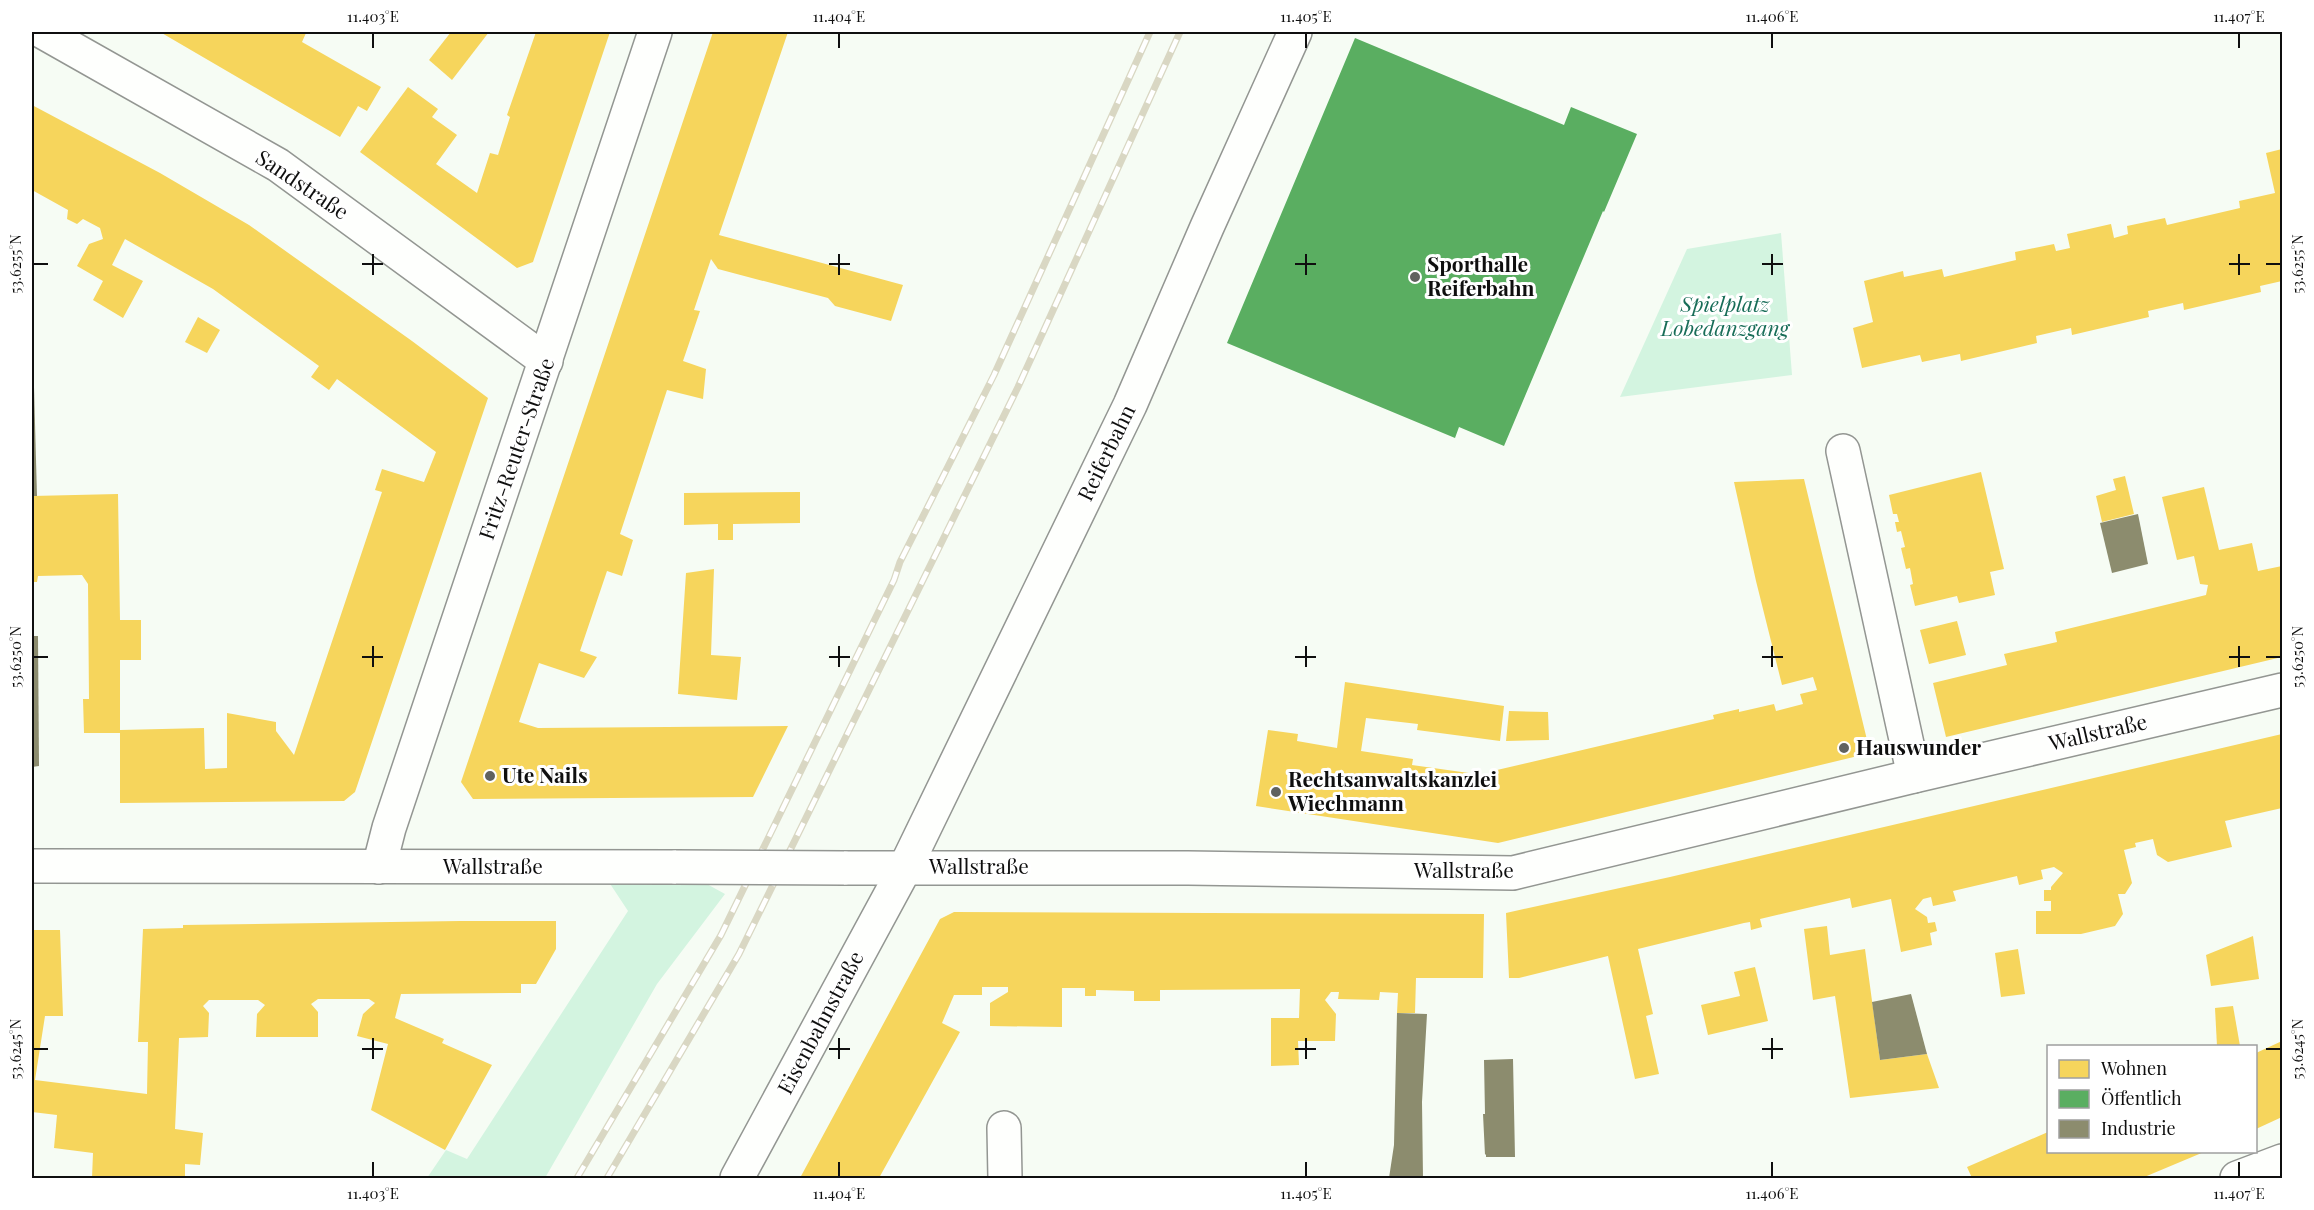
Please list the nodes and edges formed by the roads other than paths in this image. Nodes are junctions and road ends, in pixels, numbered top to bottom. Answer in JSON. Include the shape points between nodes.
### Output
{"nodes":[{"id":1,"x":44,"y":32,"type":"edge"},
{"id":2,"x":655,"y":32,"type":"edge"},
{"id":3,"x":1295,"y":32,"type":"edge"},
{"id":4,"x":546,"y":361,"type":"junction"},
{"id":5,"x":1843,"y":451,"type":"dead end"},
{"id":6,"x":2283,"y":690,"type":"edge"},
{"id":7,"x":1914,"y":776,"type":"junction"},
{"id":8,"x":32,"y":866,"type":"edge"},
{"id":9,"x":379,"y":867,"type":"junction"},
{"id":10,"x":905,"y":868,"type":"junction"},
{"id":11,"x":1004,"y":1128,"type":"dead end"},
{"id":12,"x":2283,"y":1161,"type":"edge"},
{"id":13,"x":1013,"y":1178,"type":"edge"},
{"id":14,"x":737,"y":1179,"type":"edge"},
{"id":15,"x":2238,"y":1179,"type":"edge"}],
"edges":[{"from":1,"to":4,"type":"street","name":"Sandstraße","via":[[278,165]]},
{"from":2,"to":4,"type":"street","name":"Fritz-Reuter-Straße"},
{"from":3,"to":10,"type":"street","name":"Reiferbahn","via":[[1130,405]]},
{"from":4,"to":9,"type":"street","name":"Fritz-Reuter-Straße"},
{"from":5,"to":7,"type":"street"},
{"from":6,"to":7,"type":"street","name":"Wallstraße"},
{"from":7,"to":10,"type":"street","name":"Wallstraße","via":[[1512,873]]},
{"from":8,"to":9,"type":"street","name":"Wallstraße"},
{"from":9,"to":10,"type":"street","name":"Wallstraße","bridge":true},
{"from":10,"to":14,"type":"street","name":"Eisenbahnstraße"},
{"from":11,"to":13,"type":"street"},
{"from":12,"to":15,"type":"street"}]}
